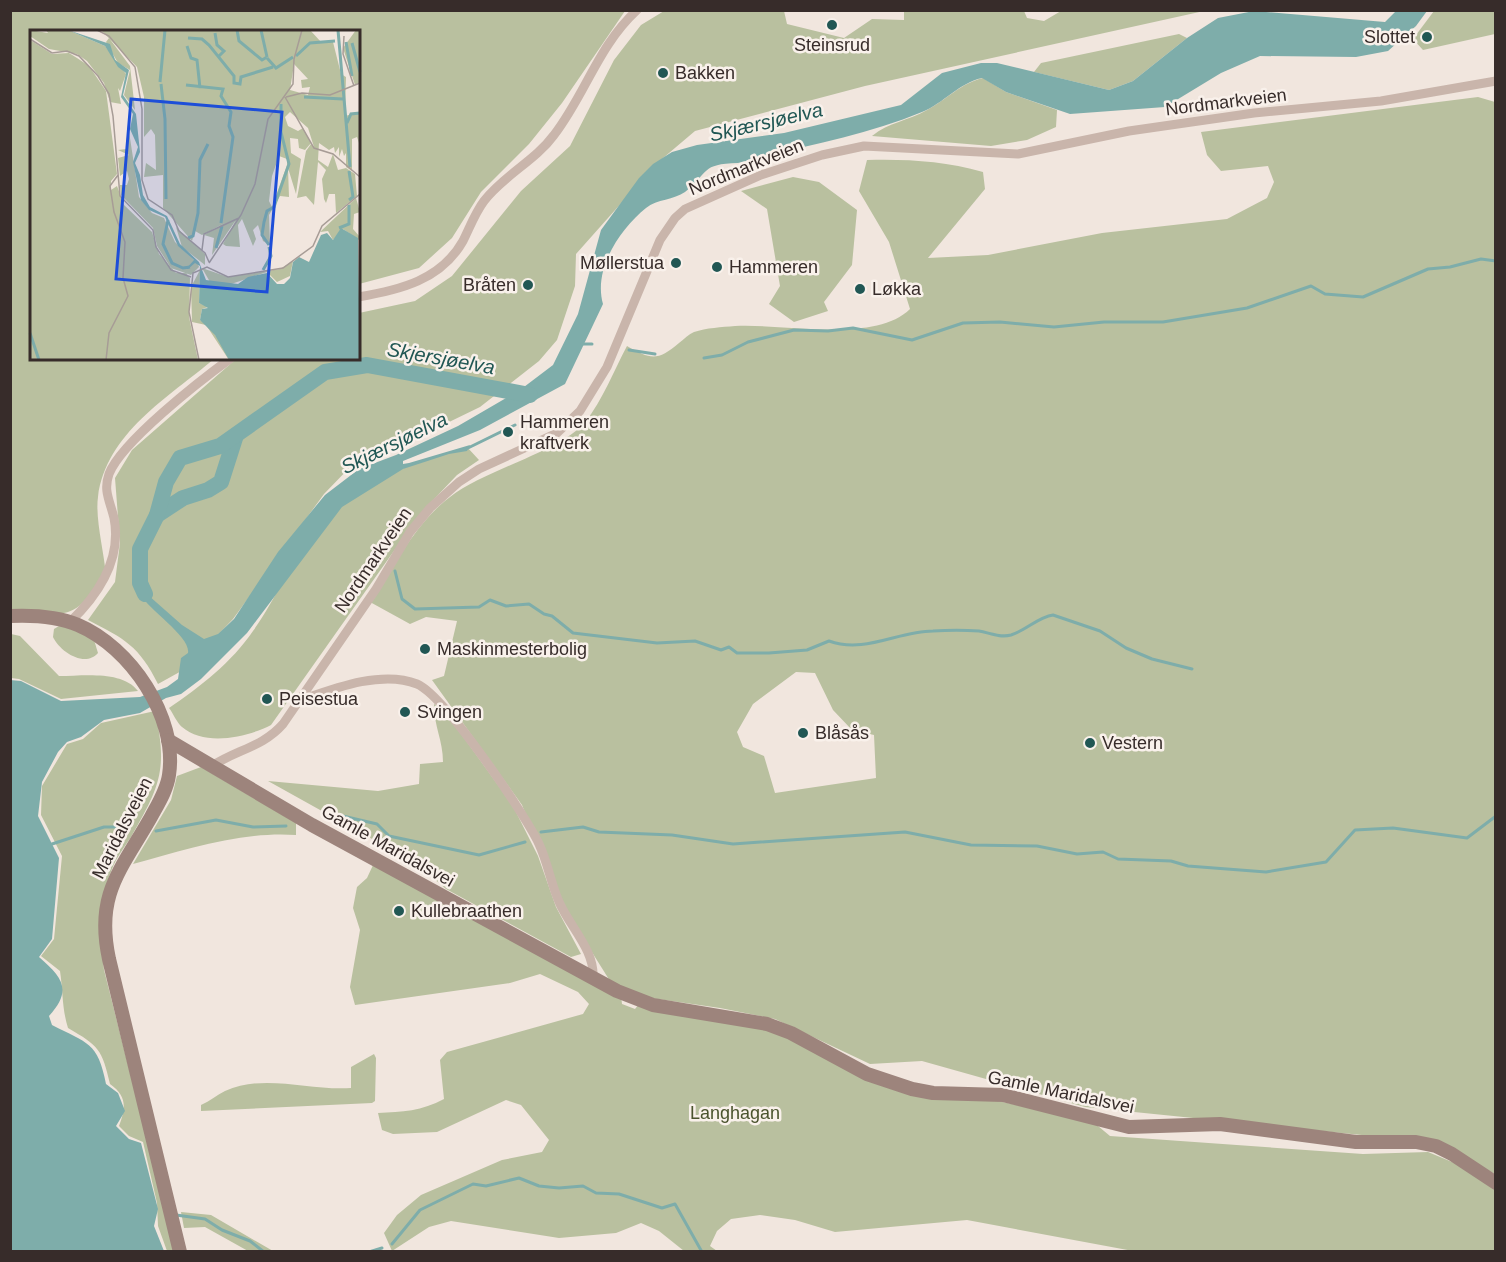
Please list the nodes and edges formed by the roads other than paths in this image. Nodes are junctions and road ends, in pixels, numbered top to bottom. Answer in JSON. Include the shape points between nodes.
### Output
{"nodes":[{"id":1,"x":637,"y":10,"type":"edge"},
{"id":2,"x":1496,"y":81,"type":"edge"},
{"id":3,"x":360,"y":297,"type":"edge"},
{"id":4,"x":229,"y":360,"type":"edge"},
{"id":5,"x":10,"y":616,"type":"edge"},
{"id":6,"x":70,"y":622,"type":"junction"},
{"id":7,"x":301,"y":700,"type":"junction"},
{"id":8,"x":168,"y":740,"type":"junction"},
{"id":9,"x":212,"y":766,"type":"junction"},
{"id":10,"x":593,"y":978,"type":"junction"},
{"id":11,"x":1496,"y":1183,"type":"edge"},
{"id":12,"x":180,"y":1251,"type":"edge"}],
"edges":[{"from":1,"to":3,"type":"street","via":[[602,51],[555,135],[491,193],[449,260],[414,284]]},
{"from":2,"to":7,"type":"street","name":"Nordmarkveien","via":[[1381,101],[1254,113],[1129,131],[1028,153],[980,154],[864,146],[761,175],[703,200],[679,213],[660,240],[607,367],[580,411],[557,433],[479,469],[429,508],[410,531]]},
{"from":4,"to":6,"type":"street","via":[[134,440],[115,462],[106,489],[116,537],[112,557],[95,596]]},
{"from":5,"to":6,"type":"street","name":"Maridalsveien"},
{"from":6,"to":8,"type":"street","name":"Maridalsveien","via":[[90,631],[126,661],[147,689]]},
{"from":7,"to":9,"type":"street","name":"Nordmarkveien","via":[[274,734]]},
{"from":7,"to":10,"type":"street","via":[[350,685],[386,680],[411,682],[430,693],[488,765],[534,834],[559,903],[592,959]]},
{"from":8,"to":9,"type":"street","name":"Gamle Maridalsvei"},
{"from":8,"to":12,"type":"street","name":"Maridalsveien","via":[[167,782],[110,890],[104,925]]},
{"from":9,"to":10,"type":"street","name":"Gamle Maridalsvei","via":[[350,847]]},
{"from":10,"to":11,"type":"street","name":"Gamle Maridalsvei","via":[[643,1002],[779,1028],[867,1074],[902,1087],[933,1093],[1003,1095],[1129,1127],[1220,1124],[1356,1142],[1416,1142],[1452,1154]]}]}
